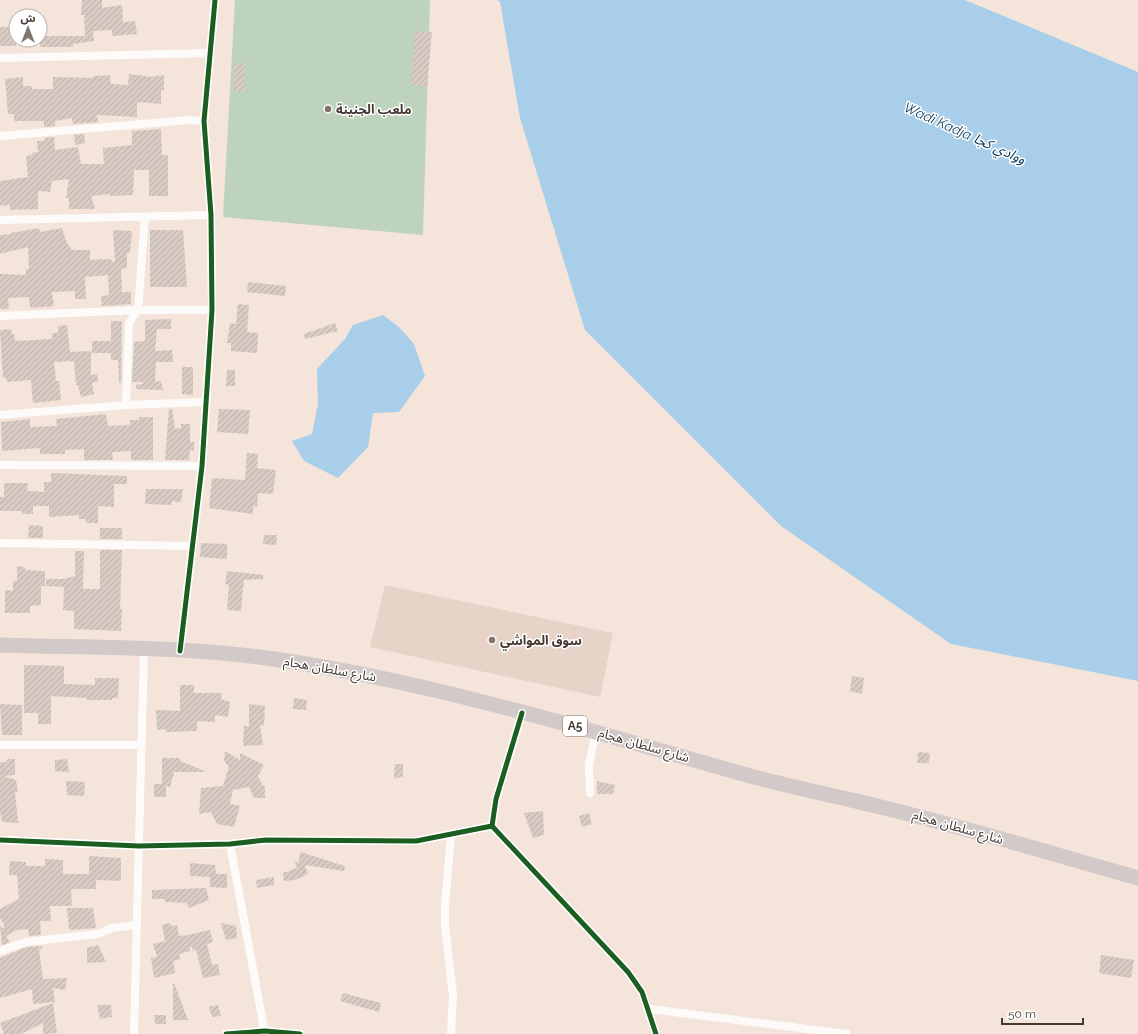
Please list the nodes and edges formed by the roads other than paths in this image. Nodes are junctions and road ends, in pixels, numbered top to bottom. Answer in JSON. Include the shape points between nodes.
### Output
{"nodes":[{"id":1,"x":215,"y":0,"type":"edge"},
{"id":2,"x":209,"y":53,"type":"junction"},
{"id":3,"x":0,"y":58,"type":"edge"},
{"id":4,"x":204,"y":121,"type":"junction"},
{"id":5,"x":0,"y":136,"type":"edge"},
{"id":6,"x":211,"y":215,"type":"junction"},
{"id":7,"x":145,"y":217,"type":"junction"},
{"id":8,"x":0,"y":220,"type":"edge"},
{"id":9,"x":138,"y":310,"type":"junction"},
{"id":10,"x":212,"y":310,"type":"junction"},
{"id":11,"x":0,"y":316,"type":"edge"},
{"id":12,"x":205,"y":402,"type":"junction"},
{"id":13,"x":126,"y":405,"type":"junction"},
{"id":14,"x":0,"y":415,"type":"edge"},
{"id":15,"x":0,"y":465,"type":"edge"},
{"id":16,"x":202,"y":466,"type":"junction"},
{"id":17,"x":0,"y":543,"type":"edge"},
{"id":18,"x":193,"y":546,"type":"junction"},
{"id":19,"x":0,"y":645,"type":"edge"},
{"id":20,"x":144,"y":649,"type":"junction"},
{"id":21,"x":180,"y":651,"type":"junction"},
{"id":22,"x":522,"y":713,"type":"junction"},
{"id":23,"x":596,"y":731,"type":"junction"},
{"id":24,"x":0,"y":745,"type":"edge"},
{"id":25,"x":141,"y":745,"type":"junction"},
{"id":26,"x":590,"y":793,"type":"dead end"},
{"id":27,"x":492,"y":826,"type":"junction"},
{"id":28,"x":451,"y":834,"type":"junction"},
{"id":29,"x":0,"y":840,"type":"edge"},
{"id":30,"x":230,"y":844,"type":"junction"},
{"id":31,"x":139,"y":846,"type":"junction"},
{"id":32,"x":1138,"y":878,"type":"edge"},
{"id":33,"x":137,"y":925,"type":"junction"},
{"id":34,"x":0,"y":951,"type":"edge"},
{"id":35,"x":649,"y":1009,"type":"junction"},
{"id":36,"x":265,"y":1032,"type":"edge"},
{"id":37,"x":134,"y":1034,"type":"edge"},
{"id":38,"x":226,"y":1034,"type":"edge"},
{"id":39,"x":300,"y":1034,"type":"edge"},
{"id":40,"x":451,"y":1034,"type":"edge"},
{"id":41,"x":656,"y":1034,"type":"edge"},
{"id":42,"x":847,"y":1034,"type":"edge"}],
"edges":[{"from":1,"to":2,"type":"street"},
{"from":2,"to":3,"type":"street"},
{"from":2,"to":4,"type":"street"},
{"from":4,"to":5,"type":"street","via":[[190,120]]},
{"from":4,"to":6,"type":"street"},
{"from":6,"to":7,"type":"street"},
{"from":6,"to":10,"type":"street"},
{"from":7,"to":8,"type":"street"},
{"from":7,"to":9,"type":"street"},
{"from":9,"to":10,"type":"street"},
{"from":9,"to":11,"type":"street"},
{"from":9,"to":13,"type":"street","via":[[129,323]]},
{"from":10,"to":12,"type":"street"},
{"from":12,"to":13,"type":"street"},
{"from":12,"to":16,"type":"street"},
{"from":13,"to":14,"type":"street"},
{"from":15,"to":16,"type":"street"},
{"from":16,"to":18,"type":"street"},
{"from":17,"to":18,"type":"street"},
{"from":18,"to":21,"type":"street"},
{"from":19,"to":20,"type":"highway","name":"شارع سلطان هجام","number":"A5"},
{"from":20,"to":21,"type":"highway","name":"شارع سلطان هجام","number":"A5"},
{"from":20,"to":25,"type":"street"},
{"from":21,"to":22,"type":"highway","name":"شارع سلطان هجام","number":"A5","via":[[281,660],[364,675],[474,698]]},
{"from":22,"to":23,"type":"highway","name":"شارع سلطان هجام","number":"A5"},
{"from":22,"to":27,"type":"street","via":[[496,799]]},
{"from":23,"to":26,"type":"street","via":[[590,765]]},
{"from":23,"to":32,"type":"highway","name":"شارع سلطان هجام","number":"A5","via":[[761,779],[914,815]]},
{"from":24,"to":25,"type":"street"},
{"from":25,"to":31,"type":"street"},
{"from":27,"to":28,"type":"street"},
{"from":27,"to":35,"type":"street","via":[[628,972],[642,992]]},
{"from":28,"to":30,"type":"street","via":[[416,842],[266,840]]},
{"from":28,"to":40,"type":"street","via":[[445,904],[453,995]]},
{"from":29,"to":31,"type":"street"},
{"from":30,"to":31,"type":"street"},
{"from":30,"to":36,"type":"street"},
{"from":31,"to":33,"type":"street"},
{"from":33,"to":34,"type":"street","via":[[112,928],[98,934],[26,942]]},
{"from":33,"to":37,"type":"street"},
{"from":35,"to":41,"type":"street"},
{"from":35,"to":42,"type":"street"},
{"from":36,"to":38,"type":"street"},
{"from":36,"to":39,"type":"street"}]}
